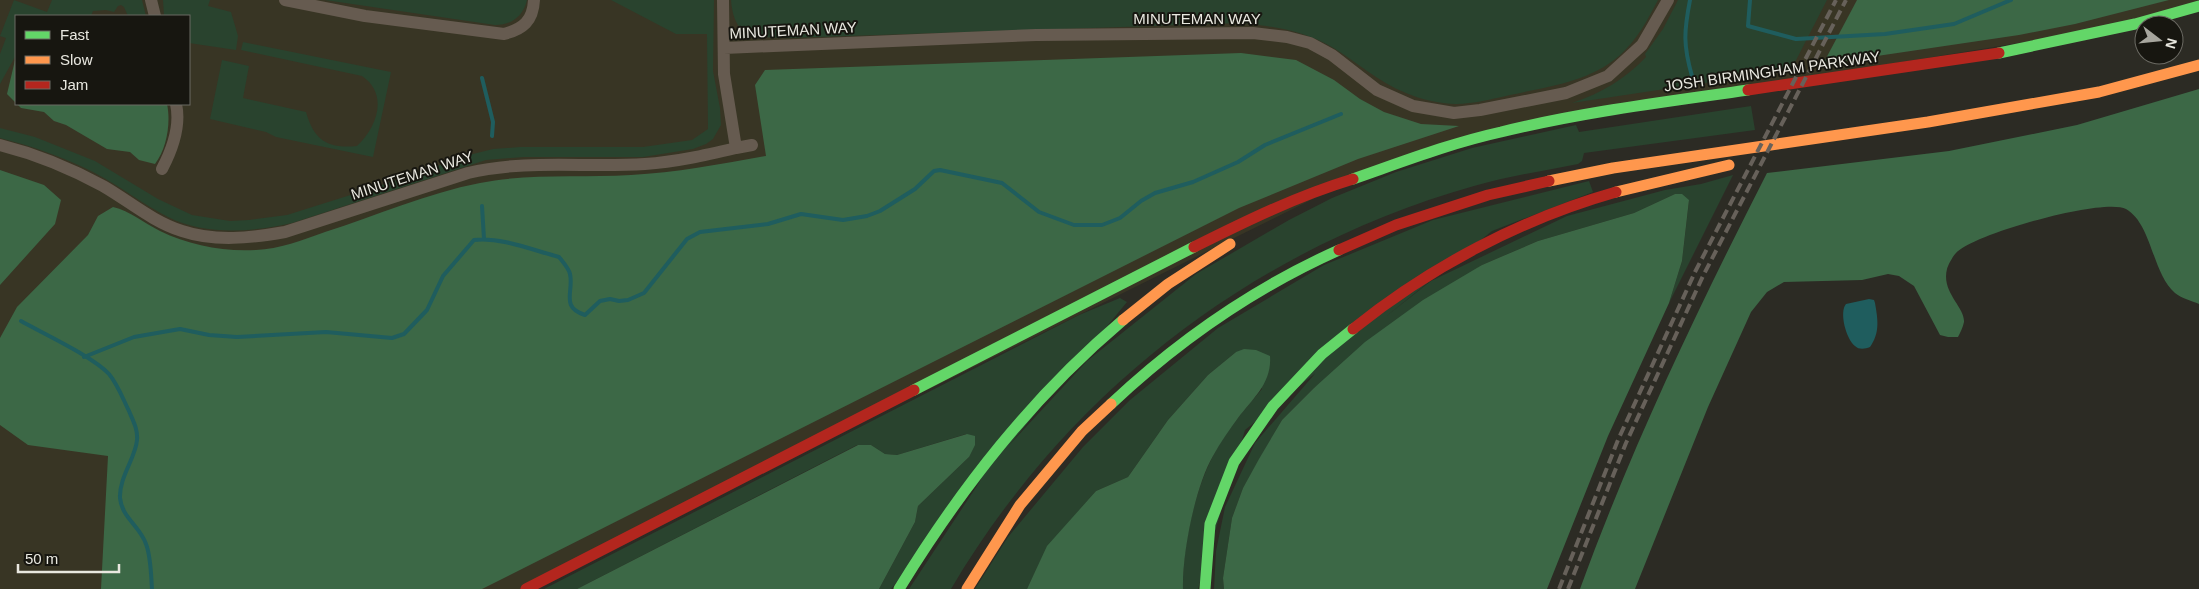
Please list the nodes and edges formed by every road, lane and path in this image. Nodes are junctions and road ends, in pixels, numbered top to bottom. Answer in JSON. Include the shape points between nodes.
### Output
{"nodes":[{"id":1,"x":151,"y":0,"type":"edge"},
{"id":2,"x":285,"y":0,"type":"edge"},
{"id":3,"x":534,"y":0,"type":"edge"},
{"id":4,"x":723,"y":0,"type":"edge"},
{"id":5,"x":1668,"y":0,"type":"edge"},
{"id":6,"x":2199,"y":6,"type":"edge"},
{"id":7,"x":155,"y":15,"type":"edge"},
{"id":8,"x":724,"y":48,"type":"junction"},
{"id":9,"x":2199,"y":65,"type":"edge"},
{"id":10,"x":176,"y":105,"type":"edge"},
{"id":11,"x":1928,"y":122,"type":"junction"},
{"id":12,"x":0,"y":145,"type":"edge"},
{"id":13,"x":752,"y":145,"type":"dead end"},
{"id":14,"x":736,"y":148,"type":"junction"},
{"id":15,"x":1764,"y":158,"type":"dead end"},
{"id":16,"x":1745,"y":162,"type":"dead end"},
{"id":17,"x":162,"y":169,"type":"dead end"},
{"id":18,"x":1353,"y":179,"type":"junction"},
{"id":19,"x":526,"y":589,"type":"edge"},
{"id":20,"x":900,"y":589,"type":"edge"},
{"id":21,"x":967,"y":589,"type":"edge"},
{"id":22,"x":1205,"y":589,"type":"edge"}],
"edges":[{"from":1,"to":7,"type":"street"},
{"from":2,"to":3,"type":"street","via":[[365,16],[504,34],[517,31],[528,22]]},
{"from":4,"to":8,"type":"street"},
{"from":5,"to":8,"type":"street","name":"MINUTEMAN WAY","via":[[1642,45],[1608,76],[1566,93],[1454,113],[1413,106],[1377,90],[1332,55],[1310,43],[1253,33],[1036,35]]},
{"from":6,"to":18,"type":"main road","name":"JOSH BIRMINGHAM PARKWAY","via":[[2019,50],[1572,116],[1499,132]]},
{"from":8,"to":14,"type":"street","name":"MINUTEMAN WAY","via":[[724,74]]},
{"from":9,"to":11,"type":"main road","via":[[2167,76],[2075,97]]},
{"from":10,"to":17,"type":"street","via":[[171,152]]},
{"from":11,"to":15,"type":"main road"},
{"from":11,"to":21,"type":"main road","via":[[1583,173],[1443,209],[1386,228],[1320,257],[1232,306],[1184,339],[1107,405],[1034,485],[986,554]]},
{"from":12,"to":14,"type":"street","name":"MINUTEMAN WAY","via":[[65,167],[170,226],[201,236],[222,238],[285,232],[492,167],[646,164]]},
{"from":13,"to":14,"type":"street"},
{"from":16,"to":22,"type":"main road","via":[[1658,181],[1560,210],[1518,228],[1428,275],[1344,334],[1270,409],[1238,455],[1213,519],[1206,555]]},
{"from":18,"to":19,"type":"main road","via":[[1269,210]]},
{"from":18,"to":20,"type":"main road","via":[[1245,236],[1133,310],[1043,392],[982,464],[929,539]]}]}
